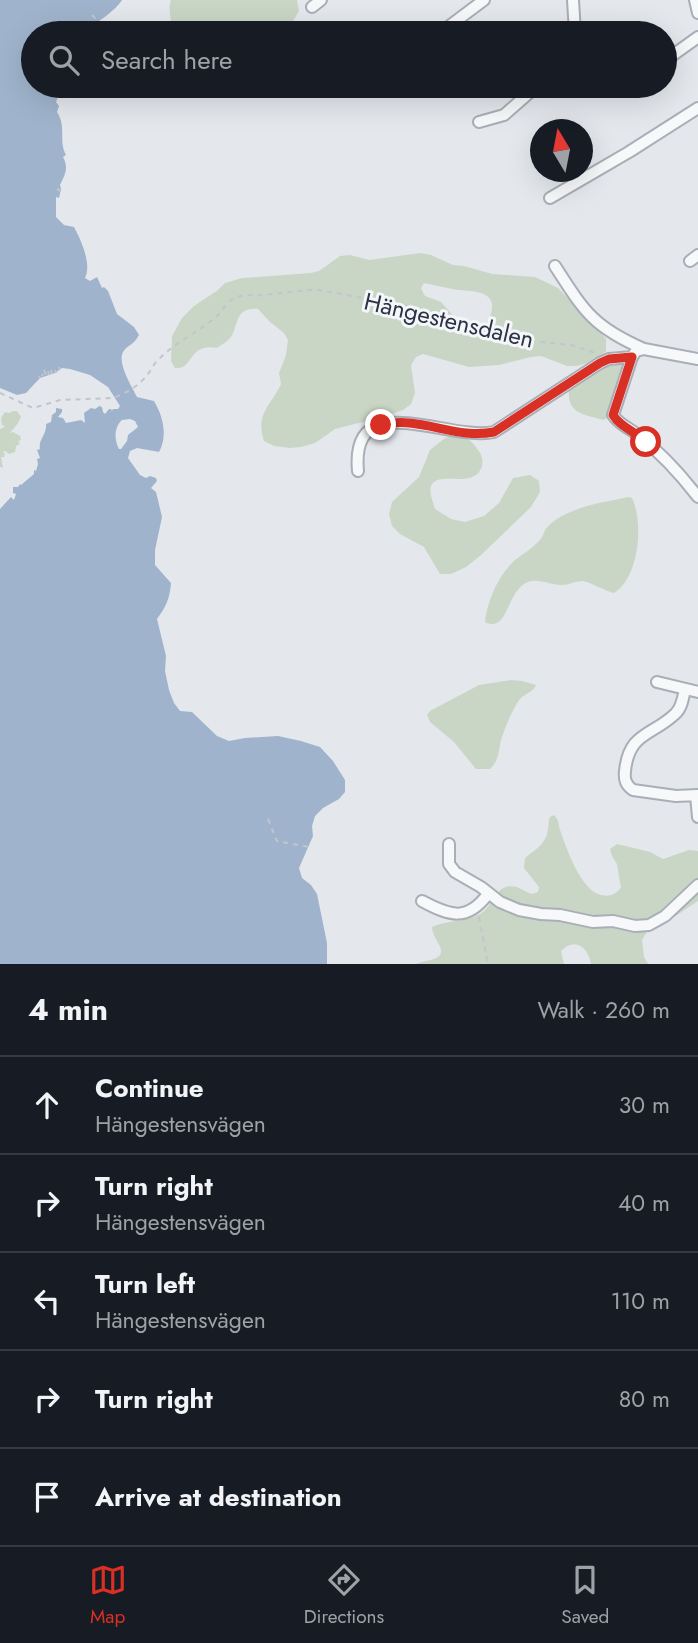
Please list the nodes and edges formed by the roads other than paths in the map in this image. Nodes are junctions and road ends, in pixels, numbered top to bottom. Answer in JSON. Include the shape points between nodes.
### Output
{"nodes":[{"id":1,"x":484,"y":0,"type":"edge"},
{"id":2,"x":573,"y":0,"type":"edge"},
{"id":3,"x":695,"y":0,"type":"edge"},
{"id":4,"x":698,"y":13,"type":"edge"},
{"id":5,"x":456,"y":21,"type":"edge"},
{"id":6,"x":574,"y":21,"type":"edge"},
{"id":7,"x":698,"y":37,"type":"edge"},
{"id":8,"x":677,"y":52,"type":"edge"},
{"id":9,"x":523,"y":98,"type":"edge"},
{"id":10,"x":698,"y":108,"type":"edge"},
{"id":11,"x":479,"y":122,"type":"dead end"},
{"id":12,"x":550,"y":198,"type":"dead end"},
{"id":13,"x":555,"y":266,"type":"dead end"},
{"id":14,"x":644,"y":348,"type":"junction"},
{"id":15,"x":632,"y":357,"type":"junction"},
{"id":16,"x":698,"y":359,"type":"edge"},
{"id":17,"x":358,"y":471,"type":"dead end"},
{"id":18,"x":698,"y":497,"type":"edge"},
{"id":19,"x":657,"y":682,"type":"dead end"},
{"id":20,"x":685,"y":689,"type":"junction"},
{"id":21,"x":698,"y":692,"type":"edge"},
{"id":22,"x":697,"y":795,"type":"edge"},
{"id":23,"x":698,"y":817,"type":"edge"},
{"id":24,"x":449,"y":844,"type":"dead end"},
{"id":25,"x":698,"y":885,"type":"edge"},
{"id":26,"x":488,"y":894,"type":"junction"},
{"id":27,"x":422,"y":901,"type":"dead end"}],
"edges":[{"from":1,"to":5,"type":"street"},
{"from":2,"to":6,"type":"street"},
{"from":3,"to":4,"type":"street"},
{"from":7,"to":8,"type":"street"},
{"from":9,"to":11,"type":"street","via":[[504,115]]},
{"from":10,"to":12,"type":"street"},
{"from":13,"to":14,"type":"street","via":[[589,316],[622,340]]},
{"from":14,"to":15,"type":"street"},
{"from":14,"to":16,"type":"street"},
{"from":15,"to":17,"type":"street","via":[[600,363],[494,432],[469,433],[398,422],[374,426],[360,440]]},
{"from":15,"to":18,"type":"street","via":[[614,418],[677,471]]},
{"from":19,"to":20,"type":"street"},
{"from":20,"to":21,"type":"street"},
{"from":20,"to":22,"type":"street","via":[[674,715],[635,742],[625,780],[633,790]]},
{"from":22,"to":23,"type":"street"},
{"from":24,"to":26,"type":"street","via":[[449,863],[455,872]]},
{"from":25,"to":26,"type":"street","via":[[658,921],[635,926],[519,909]]},
{"from":26,"to":27,"type":"street","via":[[463,914],[448,913]]}]}
